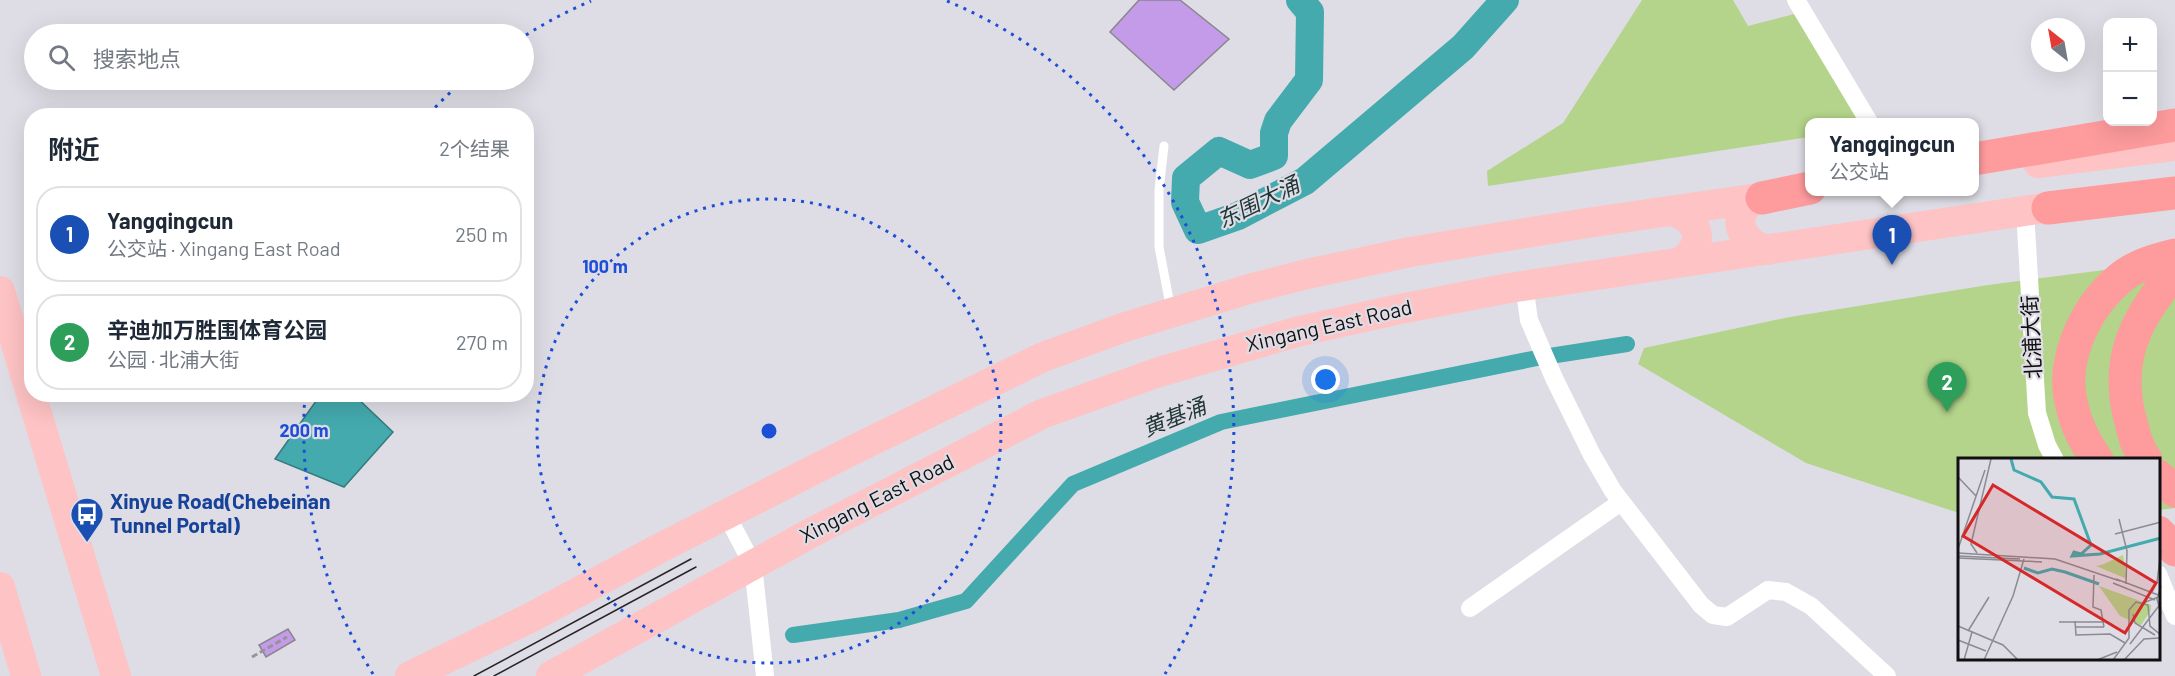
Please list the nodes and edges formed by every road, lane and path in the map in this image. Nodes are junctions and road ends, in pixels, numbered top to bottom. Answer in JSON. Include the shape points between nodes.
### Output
{"nodes":[{"id":1,"x":1796,"y":0,"type":"edge"},
{"id":2,"x":1866,"y":118,"type":"edge"},
{"id":3,"x":2175,"y":125,"type":"edge"},
{"id":4,"x":1164,"y":146,"type":"dead end"},
{"id":5,"x":2175,"y":146,"type":"edge"},
{"id":6,"x":1979,"y":158,"type":"edge"},
{"id":7,"x":1979,"y":170,"type":"edge"},
{"id":8,"x":2175,"y":190,"type":"edge"},
{"id":9,"x":1805,"y":191,"type":"edge"},
{"id":10,"x":1759,"y":198,"type":"junction"},
{"id":11,"x":2037,"y":210,"type":"junction"},
{"id":12,"x":1672,"y":211,"type":"junction"},
{"id":13,"x":1767,"y":250,"type":"junction"},
{"id":14,"x":2175,"y":255,"type":"edge"},
{"id":15,"x":1678,"y":263,"type":"junction"},
{"id":16,"x":2175,"y":272,"type":"edge"},
{"id":17,"x":1524,"y":285,"type":"junction"},
{"id":18,"x":0,"y":291,"type":"edge"},
{"id":19,"x":1172,"y":312,"type":"junction"},
{"id":20,"x":24,"y":371,"type":"edge"},
{"id":21,"x":33,"y":402,"type":"edge"},
{"id":22,"x":2141,"y":454,"type":"edge"},
{"id":23,"x":2054,"y":458,"type":"edge"},
{"id":24,"x":2096,"y":458,"type":"edge"},
{"id":25,"x":2160,"y":478,"type":"edge"},
{"id":26,"x":2175,"y":491,"type":"edge"},
{"id":27,"x":1621,"y":502,"type":"junction"},
{"id":28,"x":726,"y":514,"type":"junction"},
{"id":29,"x":2160,"y":534,"type":"edge"},
{"id":30,"x":2175,"y":550,"type":"edge"},
{"id":31,"x":753,"y":565,"type":"junction"},
{"id":32,"x":2160,"y":579,"type":"edge"},
{"id":33,"x":0,"y":587,"type":"edge"},
{"id":34,"x":1470,"y":608,"type":"dead end"},
{"id":35,"x":2175,"y":616,"type":"edge"},
{"id":36,"x":287,"y":637,"type":"dead end"},
{"id":37,"x":252,"y":657,"type":"dead end"},
{"id":38,"x":26,"y":676,"type":"edge"},
{"id":39,"x":116,"y":676,"type":"edge"},
{"id":40,"x":410,"y":676,"type":"edge"},
{"id":41,"x":551,"y":676,"type":"edge"},
{"id":42,"x":765,"y":676,"type":"edge"},
{"id":43,"x":1887,"y":676,"type":"edge"}],
"edges":[{"from":1,"to":2,"type":"street"},
{"from":3,"to":6,"type":"highway"},
{"from":4,"to":19,"type":"lane","via":[[1159,247]]},
{"from":5,"to":7,"type":"main road"},
{"from":8,"to":11,"type":"highway"},
{"from":9,"to":10,"type":"highway"},
{"from":10,"to":12,"type":"main road"},
{"from":10,"to":13,"type":"main road","via":[[1743,210],[1741,228],[1751,242]]},
{"from":11,"to":13,"type":"main road","name":"Xingang East Road"},
{"from":11,"to":23,"type":"street","name":"北浦大街","via":[[2037,413]]},
{"from":12,"to":15,"type":"main road","via":[[1689,219],[1697,235],[1693,252]]},
{"from":12,"to":19,"type":"main road","via":[[1410,252],[1295,277]]},
{"from":13,"to":15,"type":"main road","name":"Xingang East Road"},
{"from":14,"to":24,"type":"highway","via":[[2154,259],[2117,280],[2081,329],[2070,367],[2071,405]]},
{"from":15,"to":17,"type":"main road","name":"Xingang East Road"},
{"from":16,"to":22,"type":"highway","via":[[2139,322],[2127,356],[2125,399]]},
{"from":17,"to":27,"type":"street","via":[[1529,320],[1554,378],[1592,455]]},
{"from":17,"to":31,"type":"main road","name":"Xingang East Road","via":[[1296,332],[1118,386],[1042,414]]},
{"from":18,"to":20,"type":"main road"},
{"from":19,"to":28,"type":"main road","via":[[1042,357]]},
{"from":21,"to":39,"type":"main road"},
{"from":25,"to":26,"type":"highway"},
{"from":27,"to":34,"type":"street"},
{"from":27,"to":43,"type":"street","via":[[1686,588],[1713,615],[1727,617],[1768,590],[1786,592],[1811,606]]},
{"from":28,"to":31,"type":"street"},
{"from":28,"to":40,"type":"main road","via":[[532,617]]},
{"from":29,"to":30,"type":"highway"},
{"from":31,"to":41,"type":"main road","name":"Xingang East Road"},
{"from":31,"to":42,"type":"street"},
{"from":32,"to":35,"type":"street"},
{"from":33,"to":38,"type":"main road"},
{"from":36,"to":37,"type":"path"}]}
